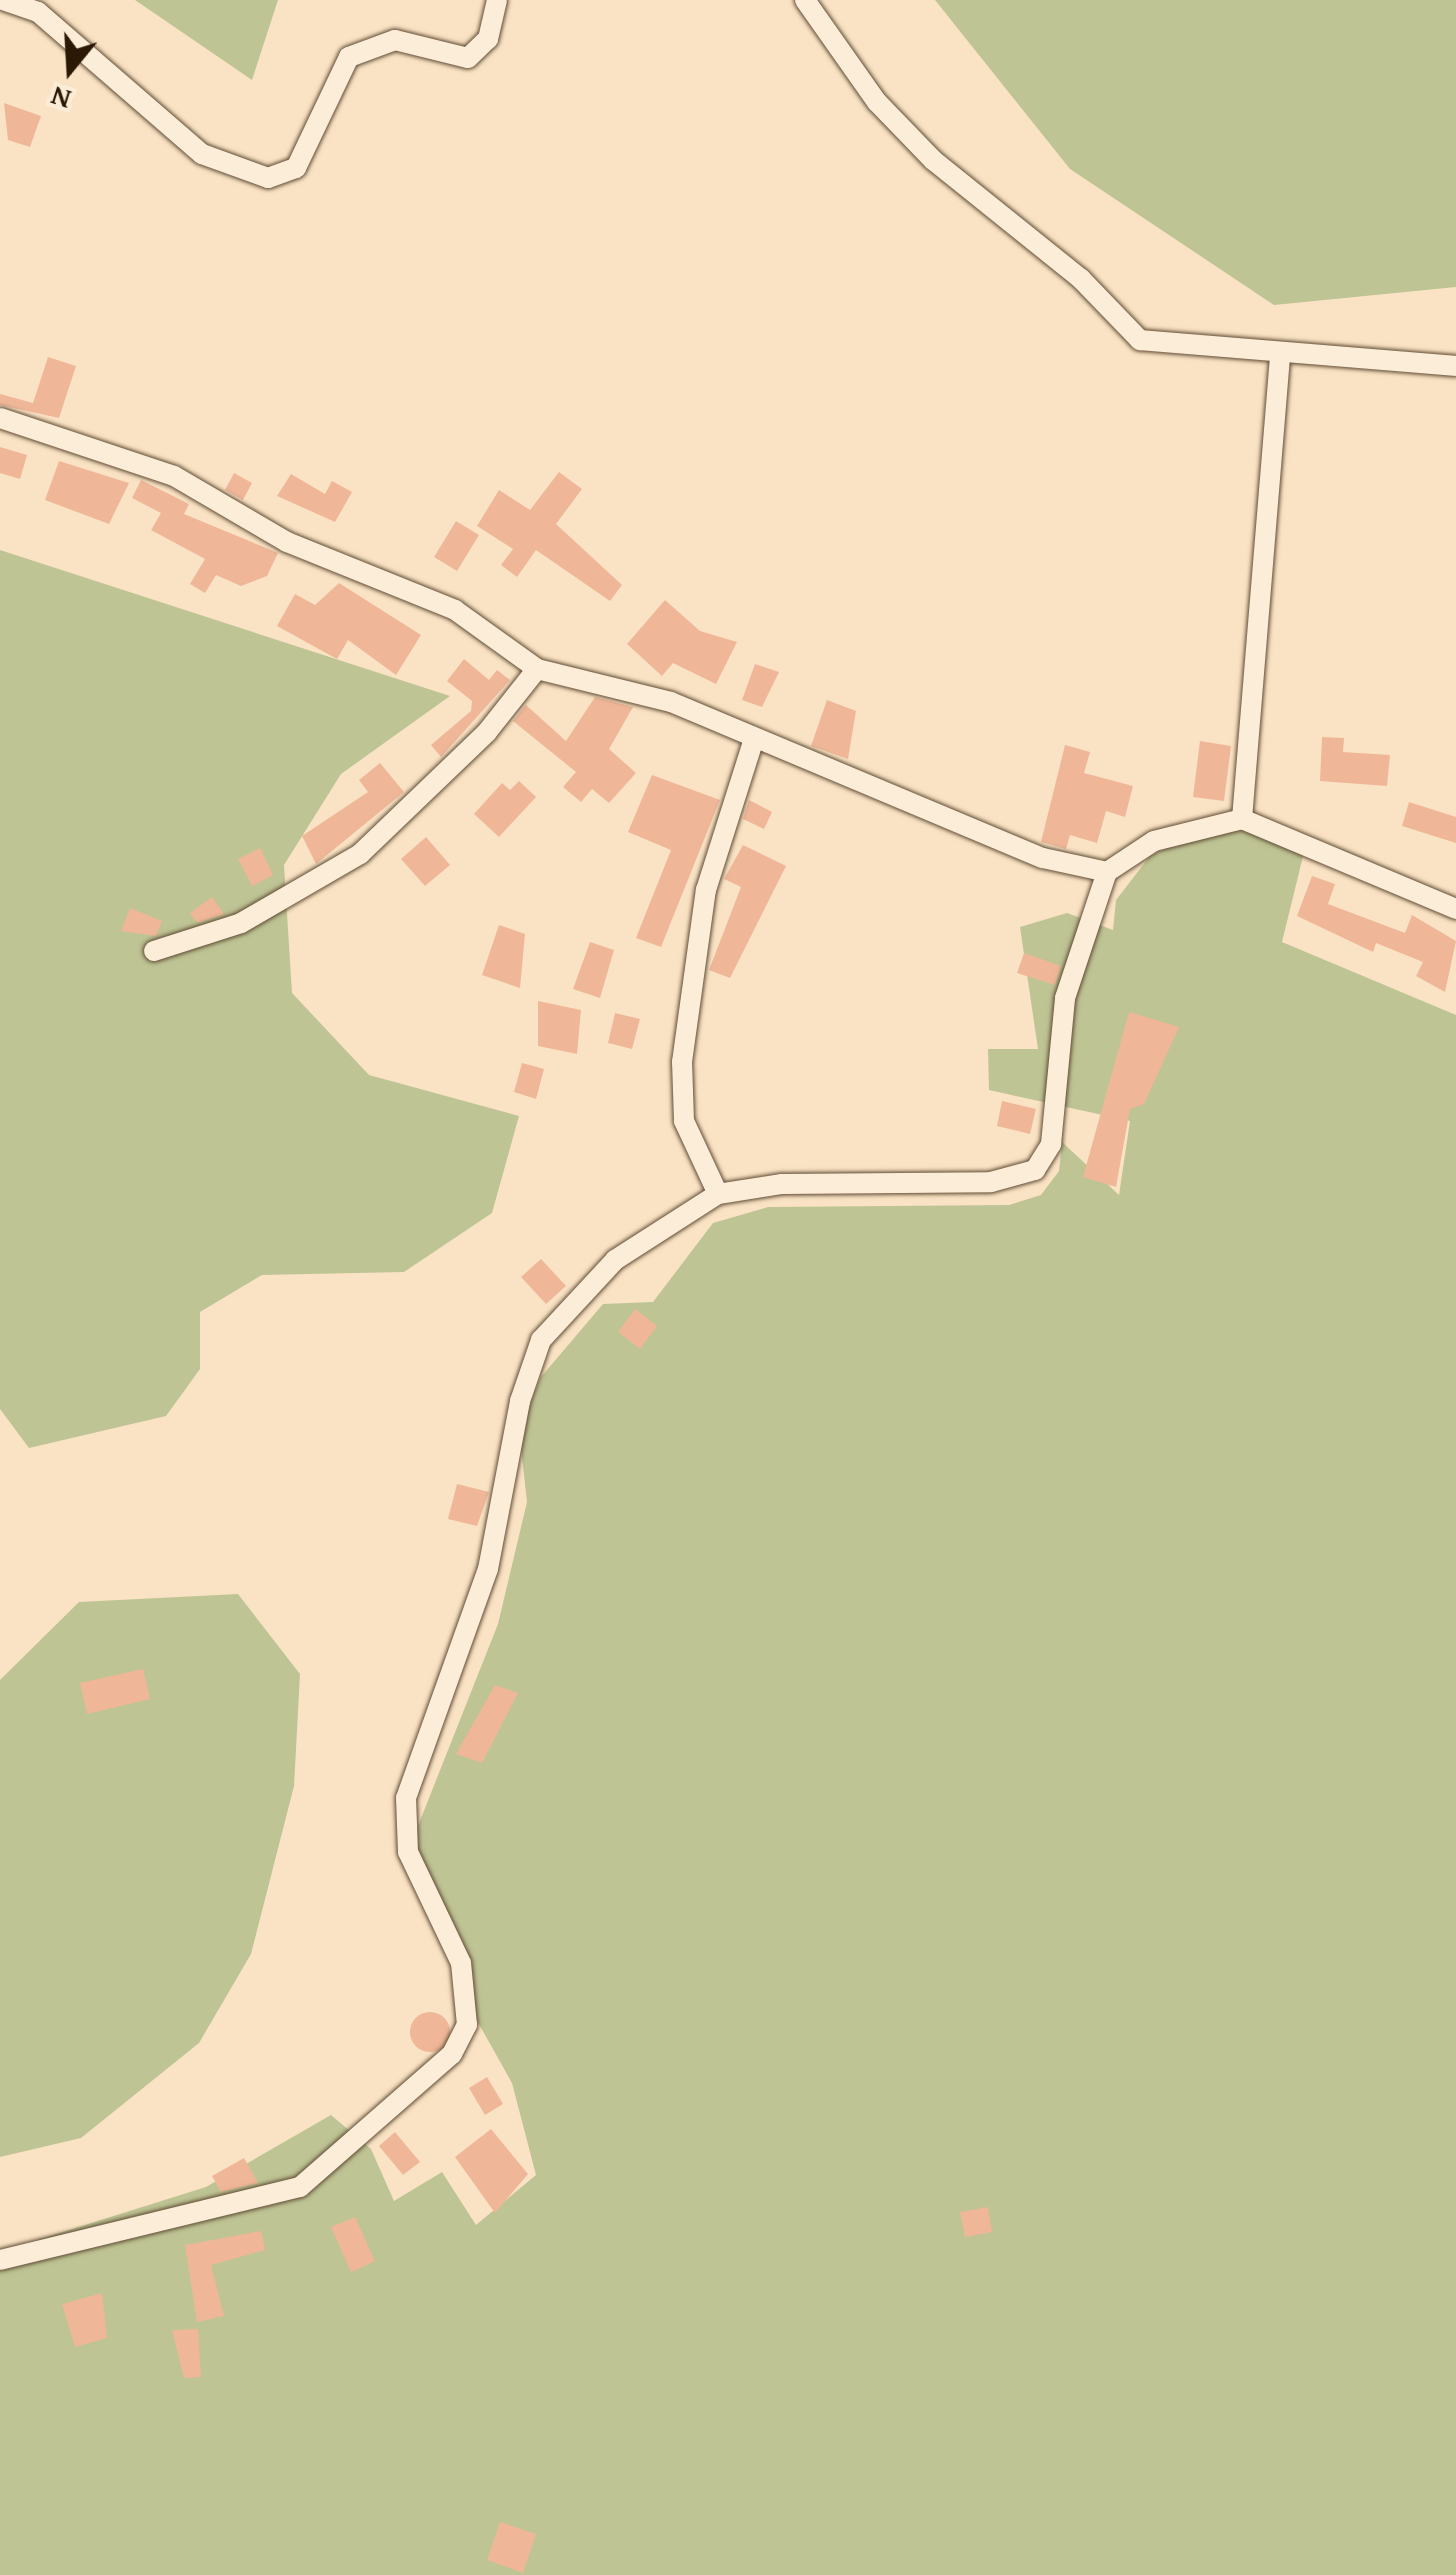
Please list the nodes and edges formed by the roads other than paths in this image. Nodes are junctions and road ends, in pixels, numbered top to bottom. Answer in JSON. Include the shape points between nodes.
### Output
{"nodes":[{"id":1,"x":3,"y":0,"type":"edge"},
{"id":2,"x":497,"y":0,"type":"edge"},
{"id":3,"x":805,"y":0,"type":"edge"},
{"id":4,"x":1280,"y":353,"type":"junction"},
{"id":5,"x":1456,"y":366,"type":"edge"},
{"id":6,"x":0,"y":418,"type":"edge"},
{"id":7,"x":537,"y":669,"type":"junction"},
{"id":8,"x":753,"y":742,"type":"junction"},
{"id":9,"x":1242,"y":820,"type":"junction"},
{"id":10,"x":1107,"y":872,"type":"junction"},
{"id":11,"x":1456,"y":908,"type":"edge"},
{"id":12,"x":154,"y":951,"type":"dead end"},
{"id":13,"x":718,"y":1194,"type":"junction"},
{"id":14,"x":0,"y":2260,"type":"edge"}],
"edges":[{"from":1,"to":2,"type":"street","via":[[38,12],[202,154],[268,178],[296,168],[350,57],[395,40],[468,58],[488,38]]},
{"from":3,"to":4,"type":"street","via":[[877,102],[933,160],[1081,279],[1119,326],[1168,346]]},
{"from":4,"to":5,"type":"street"},
{"from":4,"to":9,"type":"street"},
{"from":6,"to":7,"type":"street","via":[[174,476],[288,542],[455,610]]},
{"from":7,"to":8,"type":"street","via":[[670,702]]},
{"from":7,"to":12,"type":"street","via":[[487,732],[360,854],[241,923]]},
{"from":8,"to":10,"type":"street","via":[[1044,858]]},
{"from":8,"to":13,"type":"street","via":[[706,890],[682,1062],[684,1121]]},
{"from":9,"to":10,"type":"street","via":[[1154,841]]},
{"from":9,"to":11,"type":"street"},
{"from":10,"to":13,"type":"street","via":[[1065,998],[1051,1144],[1035,1170],[991,1182],[782,1184]]},
{"from":13,"to":14,"type":"street","via":[[580,1291],[528,1370],[498,1534],[406,1798],[408,1852],[460,1963],[462,2041],[300,2186]]}]}
